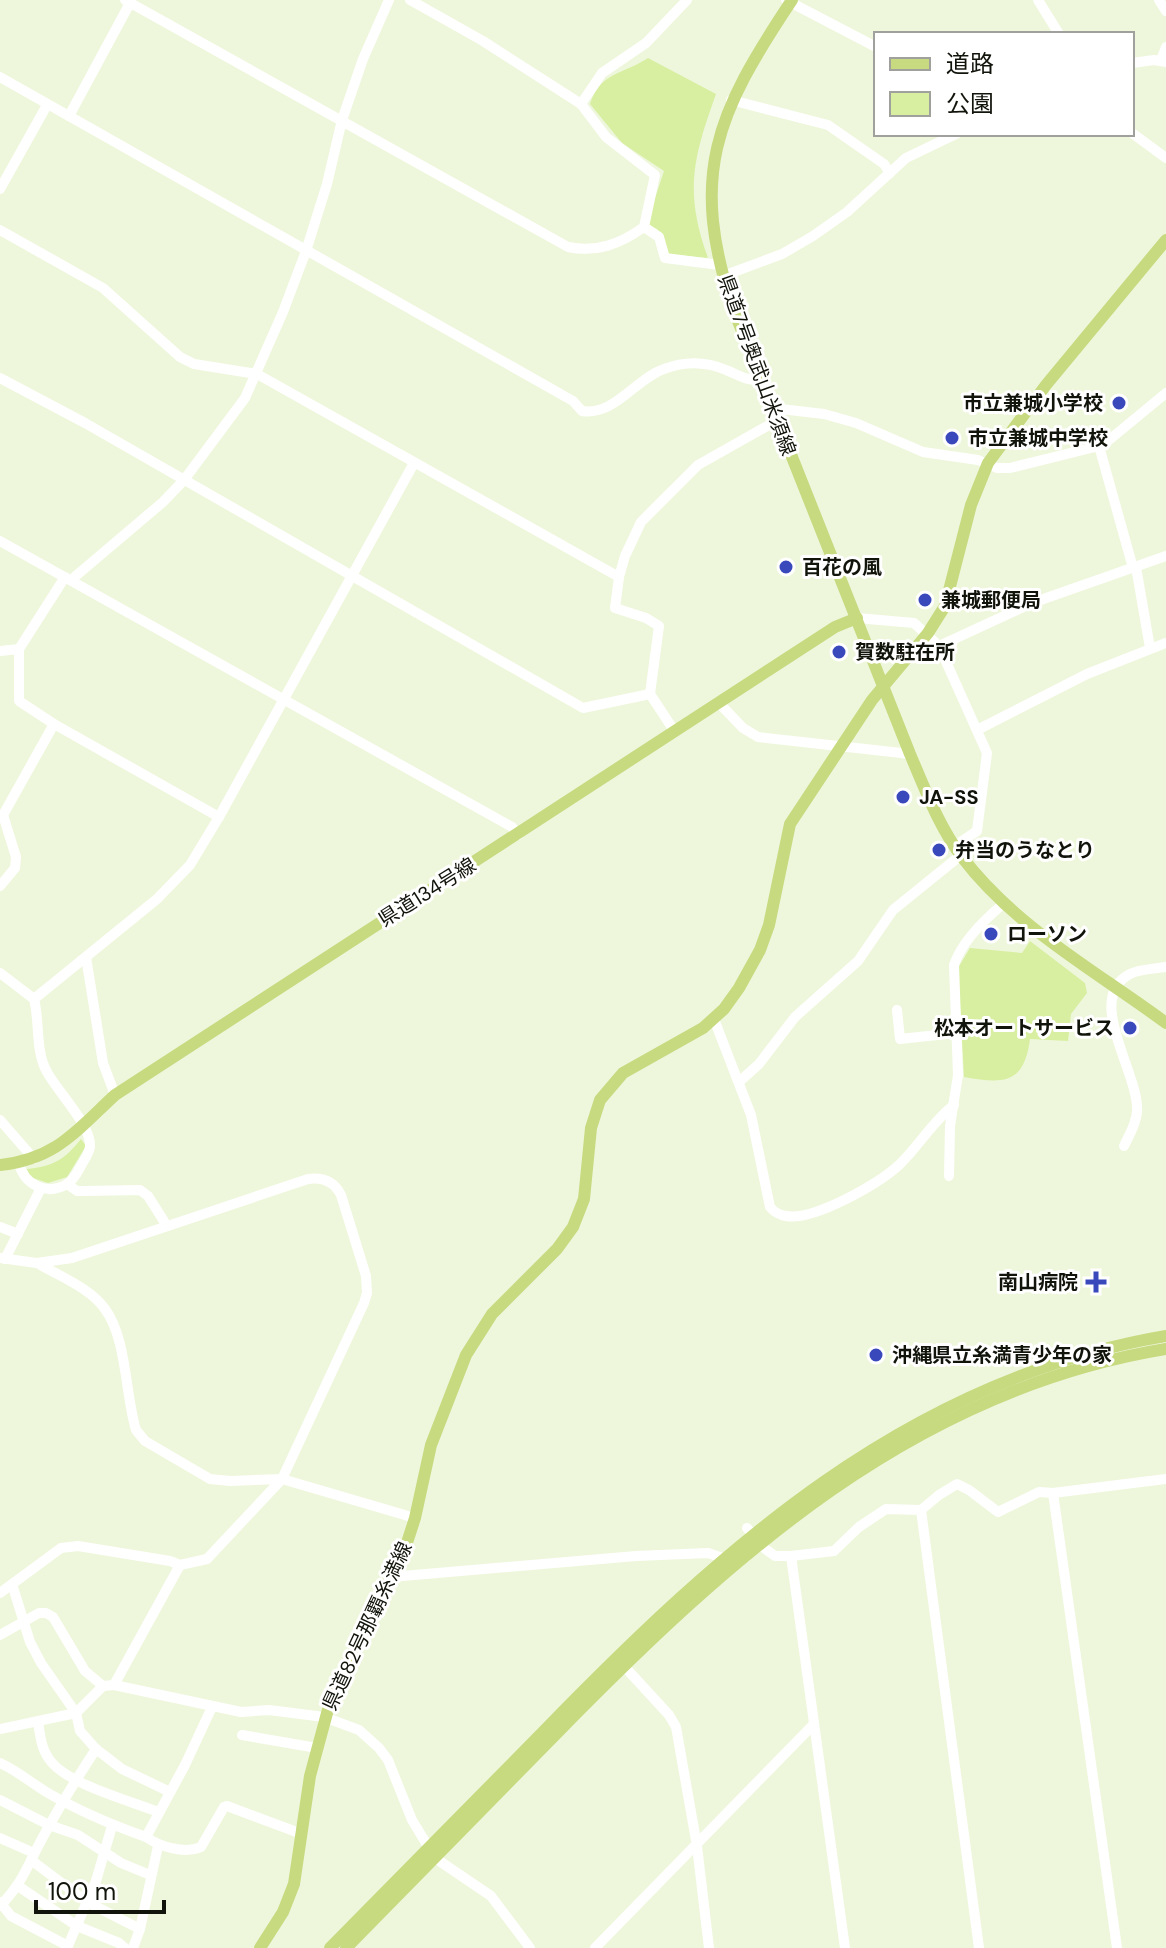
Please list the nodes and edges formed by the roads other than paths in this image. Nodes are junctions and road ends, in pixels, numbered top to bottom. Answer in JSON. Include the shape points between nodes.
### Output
{"nodes":[{"id":1,"x":389,"y":0,"type":"edge"},
{"id":2,"x":410,"y":0,"type":"edge"},
{"id":3,"x":1038,"y":0,"type":"edge"},
{"id":4,"x":1159,"y":0,"type":"edge"},
{"id":5,"x":127,"y":1,"type":"edge"},
{"id":6,"x":685,"y":1,"type":"edge"},
{"id":7,"x":790,"y":1,"type":"edge"},
{"id":8,"x":1166,"y":11,"type":"edge"},
{"id":9,"x":1058,"y":32,"type":"edge"},
{"id":10,"x":874,"y":46,"type":"edge"},
{"id":11,"x":1166,"y":47,"type":"edge"},
{"id":12,"x":1163,"y":61,"type":"edge"},
{"id":13,"x":1134,"y":63,"type":"edge"},
{"id":14,"x":0,"y":77,"type":"edge"},
{"id":15,"x":731,"y":100,"type":"junction"},
{"id":16,"x":581,"y":104,"type":"junction"},
{"id":17,"x":47,"y":105,"type":"junction"},
{"id":18,"x":69,"y":116,"type":"junction"},
{"id":19,"x":342,"y":120,"type":"junction"},
{"id":20,"x":1134,"y":134,"type":"edge"},
{"id":21,"x":952,"y":136,"type":"edge"},
{"id":22,"x":1166,"y":158,"type":"edge"},
{"id":23,"x":890,"y":173,"type":"junction"},
{"id":24,"x":0,"y":189,"type":"edge"},
{"id":25,"x":644,"y":227,"type":"junction"},
{"id":26,"x":0,"y":230,"type":"edge"},
{"id":27,"x":1166,"y":240,"type":"edge"},
{"id":28,"x":306,"y":251,"type":"junction"},
{"id":29,"x":721,"y":271,"type":"junction"},
{"id":30,"x":257,"y":374,"type":"junction"},
{"id":31,"x":0,"y":378,"type":"edge"},
{"id":32,"x":761,"y":380,"type":"junction"},
{"id":33,"x":1166,"y":393,"type":"edge"},
{"id":34,"x":774,"y":414,"type":"junction"},
{"id":35,"x":1099,"y":446,"type":"junction"},
{"id":36,"x":414,"y":463,"type":"junction"},
{"id":37,"x":988,"y":463,"type":"junction"},
{"id":38,"x":184,"y":480,"type":"junction"},
{"id":39,"x":0,"y":541,"type":"edge"},
{"id":40,"x":1166,"y":556,"type":"edge"},
{"id":41,"x":1134,"y":568,"type":"junction"},
{"id":42,"x":352,"y":577,"type":"junction"},
{"id":43,"x":619,"y":577,"type":"junction"},
{"id":44,"x":68,"y":578,"type":"junction"},
{"id":45,"x":857,"y":618,"type":"junction"},
{"id":46,"x":928,"y":633,"type":"junction"},
{"id":47,"x":1166,"y":643,"type":"edge"},
{"id":48,"x":939,"y":646,"type":"junction"},
{"id":49,"x":1150,"y":648,"type":"junction"},
{"id":50,"x":19,"y":649,"type":"junction"},
{"id":51,"x":0,"y":651,"type":"edge"},
{"id":52,"x":883,"y":685,"type":"junction"},
{"id":53,"x":650,"y":694,"type":"junction"},
{"id":54,"x":284,"y":698,"type":"junction"},
{"id":55,"x":718,"y":702,"type":"junction"},
{"id":56,"x":54,"y":724,"type":"junction"},
{"id":57,"x":979,"y":729,"type":"junction"},
{"id":58,"x":675,"y":732,"type":"junction"},
{"id":59,"x":841,"y":746,"type":"junction"},
{"id":60,"x":910,"y":754,"type":"junction"},
{"id":61,"x":2,"y":816,"type":"edge"},
{"id":62,"x":219,"y":817,"type":"junction"},
{"id":63,"x":518,"y":835,"type":"junction"},
{"id":64,"x":958,"y":851,"type":"junction"},
{"id":65,"x":0,"y":886,"type":"edge"},
{"id":66,"x":1003,"y":904,"type":"junction"},
{"id":67,"x":86,"y":957,"type":"junction"},
{"id":68,"x":1166,"y":967,"type":"edge"},
{"id":69,"x":0,"y":973,"type":"edge"},
{"id":70,"x":1115,"y":987,"type":"junction"},
{"id":71,"x":34,"y":999,"type":"junction"},
{"id":72,"x":897,"y":1010,"type":"dead end"},
{"id":73,"x":714,"y":1019,"type":"junction"},
{"id":74,"x":1166,"y":1023,"type":"edge"},
{"id":75,"x":956,"y":1033,"type":"junction"},
{"id":76,"x":739,"y":1082,"type":"junction"},
{"id":77,"x":115,"y":1095,"type":"junction"},
{"id":78,"x":954,"y":1105,"type":"junction"},
{"id":79,"x":1,"y":1123,"type":"edge"},
{"id":80,"x":82,"y":1125,"type":"junction"},
{"id":81,"x":1124,"y":1146,"type":"dead end"},
{"id":82,"x":34,"y":1159,"type":"junction"},
{"id":83,"x":19,"y":1163,"type":"junction"},
{"id":84,"x":0,"y":1165,"type":"edge"},
{"id":85,"x":949,"y":1176,"type":"dead end"},
{"id":86,"x":67,"y":1184,"type":"junction"},
{"id":87,"x":41,"y":1188,"type":"junction"},
{"id":88,"x":167,"y":1226,"type":"junction"},
{"id":89,"x":0,"y":1227,"type":"edge"},
{"id":90,"x":18,"y":1234,"type":"junction"},
{"id":91,"x":2,"y":1258,"type":"edge"},
{"id":92,"x":37,"y":1263,"type":"junction"},
{"id":93,"x":1166,"y":1336,"type":"edge"},
{"id":94,"x":1166,"y":1349,"type":"edge"},
{"id":95,"x":282,"y":1479,"type":"junction"},
{"id":96,"x":1166,"y":1479,"type":"edge"},
{"id":97,"x":1053,"y":1493,"type":"junction"},
{"id":98,"x":921,"y":1510,"type":"junction"},
{"id":99,"x":415,"y":1518,"type":"junction"},
{"id":100,"x":753,"y":1535,"type":"junction"},
{"id":101,"x":791,"y":1556,"type":"junction"},
{"id":102,"x":723,"y":1558,"type":"junction"},
{"id":103,"x":180,"y":1565,"type":"junction"},
{"id":104,"x":391,"y":1577,"type":"junction"},
{"id":105,"x":12,"y":1584,"type":"junction"},
{"id":106,"x":0,"y":1593,"type":"edge"},
{"id":107,"x":22,"y":1623,"type":"junction"},
{"id":108,"x":0,"y":1635,"type":"edge"},
{"id":109,"x":623,"y":1665,"type":"junction"},
{"id":110,"x":108,"y":1686,"type":"junction"},
{"id":111,"x":212,"y":1707,"type":"junction"},
{"id":112,"x":76,"y":1713,"type":"junction"},
{"id":113,"x":324,"y":1717,"type":"junction"},
{"id":114,"x":38,"y":1722,"type":"junction"},
{"id":115,"x":814,"y":1724,"type":"junction"},
{"id":116,"x":0,"y":1729,"type":"edge"},
{"id":117,"x":242,"y":1735,"type":"dead end"},
{"id":118,"x":317,"y":1748,"type":"junction"},
{"id":119,"x":96,"y":1749,"type":"junction"},
{"id":120,"x":0,"y":1763,"type":"edge"},
{"id":121,"x":76,"y":1780,"type":"junction"},
{"id":122,"x":170,"y":1792,"type":"junction"},
{"id":123,"x":0,"y":1800,"type":"edge"},
{"id":124,"x":62,"y":1802,"type":"junction"},
{"id":125,"x":158,"y":1812,"type":"junction"},
{"id":126,"x":49,"y":1825,"type":"junction"},
{"id":127,"x":112,"y":1826,"type":"junction"},
{"id":128,"x":302,"y":1834,"type":"junction"},
{"id":129,"x":146,"y":1837,"type":"junction"},
{"id":130,"x":0,"y":1838,"type":"edge"},
{"id":131,"x":158,"y":1846,"type":"junction"},
{"id":132,"x":697,"y":1846,"type":"junction"},
{"id":133,"x":104,"y":1852,"type":"junction"},
{"id":134,"x":432,"y":1854,"type":"junction"},
{"id":135,"x":32,"y":1857,"type":"junction"},
{"id":136,"x":150,"y":1875,"type":"junction"},
{"id":137,"x":18,"y":1886,"type":"junction"},
{"id":138,"x":87,"y":1902,"type":"junction"},
{"id":139,"x":1,"y":1904,"type":"edge"},
{"id":140,"x":77,"y":1926,"type":"junction"},
{"id":141,"x":140,"y":1929,"type":"junction"},
{"id":142,"x":68,"y":1947,"type":"edge"},
{"id":143,"x":125,"y":1948,"type":"edge"},
{"id":144,"x":133,"y":1948,"type":"edge"},
{"id":145,"x":260,"y":1948,"type":"edge"},
{"id":146,"x":330,"y":1948,"type":"edge"},
{"id":147,"x":346,"y":1948,"type":"edge"},
{"id":148,"x":530,"y":1948,"type":"edge"},
{"id":149,"x":595,"y":1948,"type":"edge"},
{"id":150,"x":709,"y":1948,"type":"edge"},
{"id":151,"x":845,"y":1948,"type":"edge"},
{"id":152,"x":979,"y":1948,"type":"edge"},
{"id":153,"x":1117,"y":1948,"type":"edge"}],
"edges":[{"from":1,"to":19,"type":"street"},
{"from":2,"to":16,"type":"street"},
{"from":3,"to":9,"type":"street"},
{"from":4,"to":8,"type":"street"},
{"from":5,"to":18,"type":"street"},
{"from":5,"to":19,"type":"street"},
{"from":6,"to":16,"type":"street","via":[[646,43],[602,73]]},
{"from":7,"to":10,"type":"street"},
{"from":7,"to":15,"type":"main road","name":"県道7号奥武山米須線"},
{"from":11,"to":12,"type":"street"},
{"from":12,"to":13,"type":"street"},
{"from":14,"to":17,"type":"street"},
{"from":15,"to":23,"type":"street","via":[[828,125]]},
{"from":15,"to":29,"type":"main road","name":"県道7号奥武山米須線","via":[[712,184]]},
{"from":16,"to":25,"type":"street","via":[[606,137],[655,175]]},
{"from":17,"to":18,"type":"street"},
{"from":17,"to":24,"type":"street"},
{"from":18,"to":28,"type":"street"},
{"from":19,"to":25,"type":"street","via":[[568,247],[609,247]]},
{"from":19,"to":28,"type":"street"},
{"from":20,"to":22,"type":"street"},
{"from":21,"to":23,"type":"street","via":[[906,158]]},
{"from":23,"to":29,"type":"street","via":[[847,212],[782,254]]},
{"from":25,"to":29,"type":"street","via":[[659,237],[665,258]]},
{"from":26,"to":30,"type":"street","via":[[103,288],[180,357]]},
{"from":27,"to":37,"type":"main road"},
{"from":28,"to":30,"type":"street"},
{"from":28,"to":32,"type":"street","via":[[573,401],[582,411],[597,412],[662,369],[686,364],[709,363],[747,381]]},
{"from":29,"to":32,"type":"main road","name":"県道7号奥武山米須線"},
{"from":30,"to":36,"type":"street"},
{"from":30,"to":38,"type":"street","via":[[225,429]]},
{"from":31,"to":38,"type":"street"},
{"from":32,"to":34,"type":"main road","name":"県道7号奥武山米須線"},
{"from":33,"to":35,"type":"street"},
{"from":34,"to":37,"type":"street","via":[[824,414],[923,452]]},
{"from":34,"to":43,"type":"street","via":[[698,465],[641,522]]},
{"from":34,"to":45,"type":"main road","name":"県道7号奥武山米須線"},
{"from":35,"to":37,"type":"street","via":[[1010,468]]},
{"from":35,"to":41,"type":"street"},
{"from":36,"to":42,"type":"street"},
{"from":36,"to":43,"type":"street"},
{"from":37,"to":46,"type":"main road","via":[[971,505],[945,606]]},
{"from":38,"to":42,"type":"street"},
{"from":38,"to":44,"type":"street"},
{"from":39,"to":44,"type":"street"},
{"from":40,"to":41,"type":"street"},
{"from":41,"to":48,"type":"street","via":[[1032,603]]},
{"from":41,"to":49,"type":"street"},
{"from":42,"to":53,"type":"street","via":[[583,708]]},
{"from":42,"to":54,"type":"street"},
{"from":43,"to":53,"type":"street","via":[[615,608],[659,626]]},
{"from":44,"to":50,"type":"street"},
{"from":44,"to":54,"type":"street"},
{"from":45,"to":46,"type":"street","via":[[914,623]]},
{"from":45,"to":52,"type":"main road","name":"県道7号奥武山米須線"},
{"from":45,"to":55,"type":"main road","name":"県道134号線"},
{"from":46,"to":48,"type":"street"},
{"from":46,"to":52,"type":"main road"},
{"from":47,"to":49,"type":"street"},
{"from":48,"to":57,"type":"street"},
{"from":49,"to":57,"type":"street"},
{"from":50,"to":51,"type":"street"},
{"from":50,"to":56,"type":"street","via":[[19,701]]},
{"from":52,"to":59,"type":"main road","name":"県道82号那覇糸満線"},
{"from":52,"to":60,"type":"main road","name":"県道7号奥武山米須線"},
{"from":53,"to":58,"type":"street"},
{"from":54,"to":62,"type":"street"},
{"from":54,"to":63,"type":"street"},
{"from":55,"to":58,"type":"main road","name":"県道134号線"},
{"from":55,"to":59,"type":"street","via":[[758,737]]},
{"from":56,"to":61,"type":"street"},
{"from":56,"to":62,"type":"street"},
{"from":57,"to":64,"type":"street","via":[[987,753],[977,831]]},
{"from":58,"to":63,"type":"main road","name":"県道134号線"},
{"from":59,"to":60,"type":"street"},
{"from":59,"to":73,"type":"main road","name":"県道82号那覇糸満線","via":[[790,824],[765,938],[739,988]]},
{"from":60,"to":64,"type":"main road","name":"県道7号奥武山米須線"},
{"from":61,"to":65,"type":"street","via":[[16,857],[15,868]]},
{"from":62,"to":67,"type":"street","via":[[190,865]]},
{"from":63,"to":77,"type":"main road","name":"県道134号線"},
{"from":64,"to":66,"type":"main road","name":"県道7号奥武山米須線"},
{"from":64,"to":76,"type":"street","via":[[893,910],[858,961],[795,1017]]},
{"from":66,"to":70,"type":"main road","name":"県道7号奥武山米須線"},
{"from":66,"to":75,"type":"street","via":[[957,956]]},
{"from":67,"to":71,"type":"street"},
{"from":67,"to":77,"type":"street","via":[[103,1063]]},
{"from":68,"to":70,"type":"street","via":[[1131,973]]},
{"from":69,"to":71,"type":"street"},
{"from":70,"to":74,"type":"main road","name":"県道7号奥武山米須線"},
{"from":70,"to":81,"type":"street","via":[[1112,1019],[1137,1109]]},
{"from":71,"to":80,"type":"street","via":[[46,1070]]},
{"from":72,"to":75,"type":"street","via":[[900,1039]]},
{"from":73,"to":76,"type":"street"},
{"from":73,"to":99,"type":"main road","name":"県道82号那覇糸満線","via":[[623,1073],[600,1100],[579,1213],[557,1249],[492,1314],[472,1342],[431,1445]]},
{"from":75,"to":78,"type":"street"},
{"from":76,"to":78,"type":"street","via":[[770,1207],[786,1216],[807,1215],[886,1176]]},
{"from":77,"to":80,"type":"main road","name":"県道134号線"},
{"from":78,"to":85,"type":"street"},
{"from":79,"to":82,"type":"street"},
{"from":80,"to":82,"type":"main road","name":"県道134号線","via":[[60,1146]]},
{"from":80,"to":86,"type":"street","via":[[89,1152]]},
{"from":82,"to":83,"type":"main road","name":"県道134号線"},
{"from":83,"to":84,"type":"main road","name":"県道134号線"},
{"from":83,"to":87,"type":"street","via":[[27,1182]]},
{"from":86,"to":87,"type":"street"},
{"from":86,"to":88,"type":"street","via":[[77,1191],[140,1190]]},
{"from":87,"to":90,"type":"street"},
{"from":88,"to":92,"type":"street","via":[[83,1255]]},
{"from":88,"to":95,"type":"street","via":[[308,1179],[328,1181],[341,1195],[367,1293]]},
{"from":89,"to":90,"type":"street"},
{"from":90,"to":91,"type":"street"},
{"from":91,"to":92,"type":"street"},
{"from":92,"to":95,"type":"street","via":[[106,1310],[140,1436],[210,1479]]},
{"from":93,"to":100,"type":"main road","via":[[1046,1366],[955,1404],[859,1457]]},
{"from":94,"to":100,"type":"main road","via":[[1052,1377],[960,1413]]},
{"from":95,"to":99,"type":"street"},
{"from":95,"to":103,"type":"street","via":[[207,1559]]},
{"from":96,"to":97,"type":"street"},
{"from":97,"to":98,"type":"street","via":[[1039,1492],[998,1512],[957,1484]]},
{"from":97,"to":153,"type":"street"},
{"from":98,"to":101,"type":"street","via":[[886,1509],[834,1551]]},
{"from":98,"to":152,"type":"street"},
{"from":99,"to":104,"type":"main road","name":"県道82号那覇糸満線"},
{"from":100,"to":101,"type":"street","via":[[775,1556]]},
{"from":100,"to":102,"type":"main road"},
{"from":100,"to":109,"type":"main road"},
{"from":101,"to":115,"type":"street"},
{"from":102,"to":104,"type":"street","via":[[708,1553],[625,1556]]},
{"from":102,"to":134,"type":"main road","via":[[616,1657]]},
{"from":103,"to":105,"type":"street","via":[[78,1546],[61,1548]]},
{"from":103,"to":110,"type":"street"},
{"from":104,"to":113,"type":"main road","name":"県道82号那覇糸満線"},
{"from":105,"to":106,"type":"street"},
{"from":105,"to":107,"type":"street"},
{"from":107,"to":108,"type":"street"},
{"from":107,"to":110,"type":"street","via":[[39,1613],[53,1617],[85,1671]]},
{"from":107,"to":112,"type":"street","via":[[41,1663]]},
{"from":109,"to":132,"type":"street","via":[[676,1727]]},
{"from":109,"to":134,"type":"main road"},
{"from":110,"to":111,"type":"street"},
{"from":110,"to":112,"type":"street"},
{"from":111,"to":113,"type":"street"},
{"from":111,"to":122,"type":"street"},
{"from":112,"to":114,"type":"street"},
{"from":112,"to":119,"type":"street","via":[[80,1731]]},
{"from":113,"to":118,"type":"main road","name":"県道82号那覇糸満線"},
{"from":113,"to":134,"type":"street","via":[[359,1730],[379,1748]]},
{"from":114,"to":116,"type":"street"},
{"from":114,"to":121,"type":"street","via":[[46,1756]]},
{"from":115,"to":132,"type":"street"},
{"from":115,"to":151,"type":"street"},
{"from":117,"to":118,"type":"street"},
{"from":118,"to":128,"type":"main road","name":"県道82号那覇糸満線"},
{"from":119,"to":121,"type":"street"},
{"from":119,"to":122,"type":"street","via":[[122,1769]]},
{"from":120,"to":124,"type":"street"},
{"from":121,"to":124,"type":"street"},
{"from":121,"to":125,"type":"street"},
{"from":122,"to":125,"type":"street"},
{"from":123,"to":126,"type":"street"},
{"from":124,"to":126,"type":"street"},
{"from":124,"to":127,"type":"street"},
{"from":125,"to":129,"type":"street"},
{"from":126,"to":133,"type":"street"},
{"from":126,"to":135,"type":"street"},
{"from":127,"to":129,"type":"street"},
{"from":127,"to":133,"type":"street"},
{"from":128,"to":131,"type":"street","via":[[227,1806],[201,1847]]},
{"from":128,"to":145,"type":"main road","name":"県道82号那覇糸満線","via":[[291,1897]]},
{"from":129,"to":131,"type":"street"},
{"from":130,"to":135,"type":"street"},
{"from":131,"to":136,"type":"street"},
{"from":132,"to":149,"type":"street"},
{"from":132,"to":150,"type":"street"},
{"from":133,"to":136,"type":"street"},
{"from":133,"to":138,"type":"street"},
{"from":134,"to":146,"type":"main road"},
{"from":134,"to":147,"type":"main road"},
{"from":134,"to":148,"type":"street","via":[[491,1896]]},
{"from":135,"to":137,"type":"street"},
{"from":135,"to":138,"type":"street"},
{"from":136,"to":141,"type":"street"},
{"from":137,"to":139,"type":"street"},
{"from":137,"to":140,"type":"street"},
{"from":138,"to":140,"type":"street"},
{"from":138,"to":141,"type":"street"},
{"from":139,"to":142,"type":"street","via":[[11,1916]]},
{"from":140,"to":142,"type":"street"},
{"from":140,"to":143,"type":"street"},
{"from":141,"to":144,"type":"street"}]}
